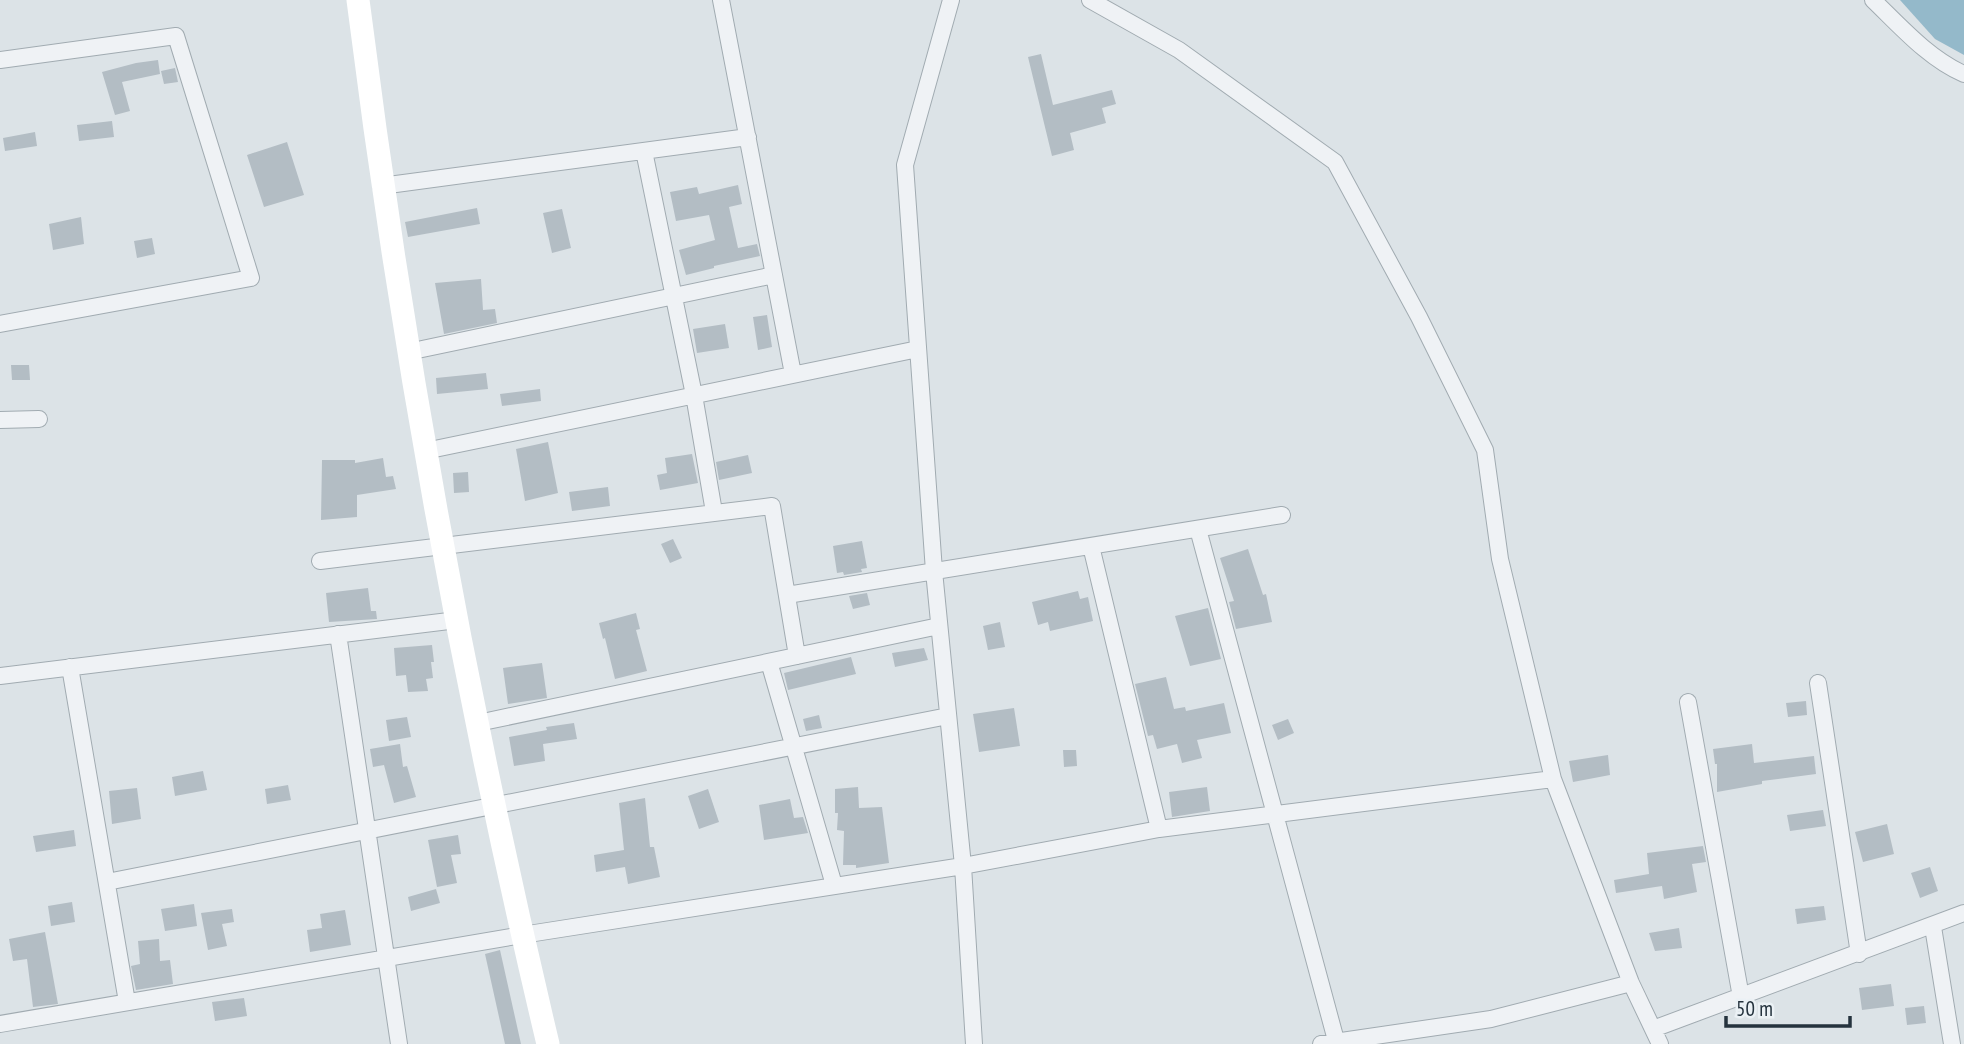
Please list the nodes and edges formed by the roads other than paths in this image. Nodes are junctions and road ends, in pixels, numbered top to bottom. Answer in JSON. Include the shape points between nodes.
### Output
{"nodes":[{"id":1,"x":358,"y":0,"type":"edge"},
{"id":2,"x":721,"y":0,"type":"edge"},
{"id":3,"x":1090,"y":0,"type":"edge"},
{"id":4,"x":1873,"y":0,"type":"edge"},
{"id":5,"x":951,"y":1,"type":"edge"},
{"id":6,"x":0,"y":60,"type":"edge"},
{"id":7,"x":1964,"y":74,"type":"edge"},
{"id":8,"x":748,"y":137,"type":"junction"},
{"id":9,"x":644,"y":151,"type":"junction"},
{"id":10,"x":381,"y":186,"type":"junction"},
{"id":11,"x":774,"y":275,"type":"junction"},
{"id":12,"x":674,"y":295,"type":"junction"},
{"id":13,"x":0,"y":324,"type":"edge"},
{"id":14,"x":918,"y":349,"type":"junction"},
{"id":15,"x":408,"y":352,"type":"junction"},
{"id":16,"x":793,"y":374,"type":"junction"},
{"id":17,"x":694,"y":395,"type":"junction"},
{"id":18,"x":39,"y":419,"type":"dead end"},
{"id":19,"x":0,"y":420,"type":"edge"},
{"id":20,"x":425,"y":451,"type":"junction"},
{"id":21,"x":714,"y":512,"type":"junction"},
{"id":22,"x":1282,"y":515,"type":"dead end"},
{"id":23,"x":1198,"y":529,"type":"junction"},
{"id":24,"x":442,"y":545,"type":"junction"},
{"id":25,"x":1091,"y":546,"type":"junction"},
{"id":26,"x":320,"y":561,"type":"dead end"},
{"id":27,"x":934,"y":571,"type":"junction"},
{"id":28,"x":787,"y":595,"type":"junction"},
{"id":29,"x":457,"y":620,"type":"junction"},
{"id":30,"x":939,"y":626,"type":"junction"},
{"id":31,"x":338,"y":634,"type":"junction"},
{"id":32,"x":797,"y":656,"type":"junction"},
{"id":33,"x":769,"y":662,"type":"junction"},
{"id":34,"x":70,"y":667,"type":"junction"},
{"id":35,"x":0,"y":676,"type":"edge"},
{"id":36,"x":1818,"y":683,"type":"dead end"},
{"id":37,"x":1688,"y":702,"type":"dead end"},
{"id":38,"x":948,"y":716,"type":"junction"},
{"id":39,"x":478,"y":723,"type":"junction"},
{"id":40,"x":794,"y":747,"type":"junction"},
{"id":41,"x":1553,"y":779,"type":"junction"},
{"id":42,"x":495,"y":806,"type":"junction"},
{"id":43,"x":1275,"y":814,"type":"junction"},
{"id":44,"x":1159,"y":829,"type":"junction"},
{"id":45,"x":367,"y":831,"type":"junction"},
{"id":46,"x":963,"y":866,"type":"junction"},
{"id":47,"x":107,"y":882,"type":"junction"},
{"id":48,"x":834,"y":885,"type":"junction"},
{"id":49,"x":1964,"y":913,"type":"edge"},
{"id":50,"x":1933,"y":927,"type":"junction"},
{"id":51,"x":522,"y":935,"type":"junction"},
{"id":52,"x":1859,"y":954,"type":"junction"},
{"id":53,"x":386,"y":958,"type":"junction"},
{"id":54,"x":1631,"y":983,"type":"junction"},
{"id":55,"x":1741,"y":997,"type":"junction"},
{"id":56,"x":127,"y":1002,"type":"junction"},
{"id":57,"x":0,"y":1024,"type":"edge"},
{"id":58,"x":1653,"y":1029,"type":"junction"},
{"id":59,"x":1331,"y":1043,"type":"edge"},
{"id":60,"x":399,"y":1044,"type":"edge"},
{"id":61,"x":548,"y":1044,"type":"edge"},
{"id":62,"x":974,"y":1044,"type":"edge"},
{"id":63,"x":1660,"y":1044,"type":"edge"},
{"id":64,"x":1952,"y":1044,"type":"edge"}],
"edges":[{"from":1,"to":10,"type":"main road"},
{"from":2,"to":8,"type":"street"},
{"from":3,"to":41,"type":"street","via":[[1179,50],[1335,162],[1485,450],[1500,559]]},
{"from":4,"to":7,"type":"street","via":[[1950,68]]},
{"from":5,"to":14,"type":"street","via":[[905,165]]},
{"from":6,"to":13,"type":"street","via":[[176,36],[251,278]]},
{"from":8,"to":9,"type":"street"},
{"from":8,"to":11,"type":"street"},
{"from":9,"to":10,"type":"street"},
{"from":9,"to":12,"type":"street"},
{"from":10,"to":15,"type":"main road"},
{"from":11,"to":12,"type":"street"},
{"from":11,"to":16,"type":"street"},
{"from":12,"to":15,"type":"street"},
{"from":12,"to":17,"type":"street"},
{"from":14,"to":16,"type":"street"},
{"from":14,"to":27,"type":"street"},
{"from":15,"to":20,"type":"main road"},
{"from":16,"to":17,"type":"street"},
{"from":17,"to":20,"type":"street"},
{"from":17,"to":21,"type":"street"},
{"from":18,"to":19,"type":"street"},
{"from":20,"to":24,"type":"main road"},
{"from":21,"to":24,"type":"street"},
{"from":21,"to":28,"type":"street","via":[[772,506]]},
{"from":22,"to":23,"type":"street"},
{"from":23,"to":25,"type":"street"},
{"from":23,"to":43,"type":"street"},
{"from":24,"to":26,"type":"street"},
{"from":24,"to":29,"type":"main road"},
{"from":25,"to":27,"type":"street"},
{"from":25,"to":44,"type":"street"},
{"from":27,"to":28,"type":"street"},
{"from":27,"to":30,"type":"street"},
{"from":28,"to":32,"type":"street"},
{"from":29,"to":31,"type":"street"},
{"from":29,"to":39,"type":"main road"},
{"from":30,"to":32,"type":"street"},
{"from":30,"to":38,"type":"street"},
{"from":31,"to":34,"type":"street"},
{"from":31,"to":45,"type":"street"},
{"from":32,"to":33,"type":"street"},
{"from":33,"to":39,"type":"street"},
{"from":33,"to":40,"type":"street"},
{"from":34,"to":35,"type":"street"},
{"from":34,"to":47,"type":"street"},
{"from":36,"to":52,"type":"street"},
{"from":37,"to":55,"type":"street"},
{"from":38,"to":40,"type":"street"},
{"from":38,"to":46,"type":"street"},
{"from":39,"to":42,"type":"main road"},
{"from":40,"to":42,"type":"street"},
{"from":40,"to":48,"type":"street"},
{"from":41,"to":43,"type":"street"},
{"from":41,"to":54,"type":"street"},
{"from":42,"to":45,"type":"street"},
{"from":42,"to":51,"type":"main road"},
{"from":43,"to":44,"type":"street"},
{"from":43,"to":59,"type":"street"},
{"from":44,"to":46,"type":"street"},
{"from":45,"to":47,"type":"street"},
{"from":45,"to":53,"type":"street"},
{"from":46,"to":48,"type":"street"},
{"from":46,"to":62,"type":"street"},
{"from":47,"to":56,"type":"street"},
{"from":48,"to":51,"type":"street"},
{"from":49,"to":50,"type":"street"},
{"from":50,"to":52,"type":"street"},
{"from":50,"to":64,"type":"street"},
{"from":51,"to":53,"type":"street"},
{"from":51,"to":61,"type":"main road"},
{"from":52,"to":55,"type":"street"},
{"from":53,"to":56,"type":"street"},
{"from":53,"to":60,"type":"street"},
{"from":54,"to":58,"type":"street"},
{"from":54,"to":59,"type":"street","via":[[1491,1019]]},
{"from":55,"to":58,"type":"street"},
{"from":56,"to":57,"type":"street"},
{"from":58,"to":63,"type":"street"}]}
